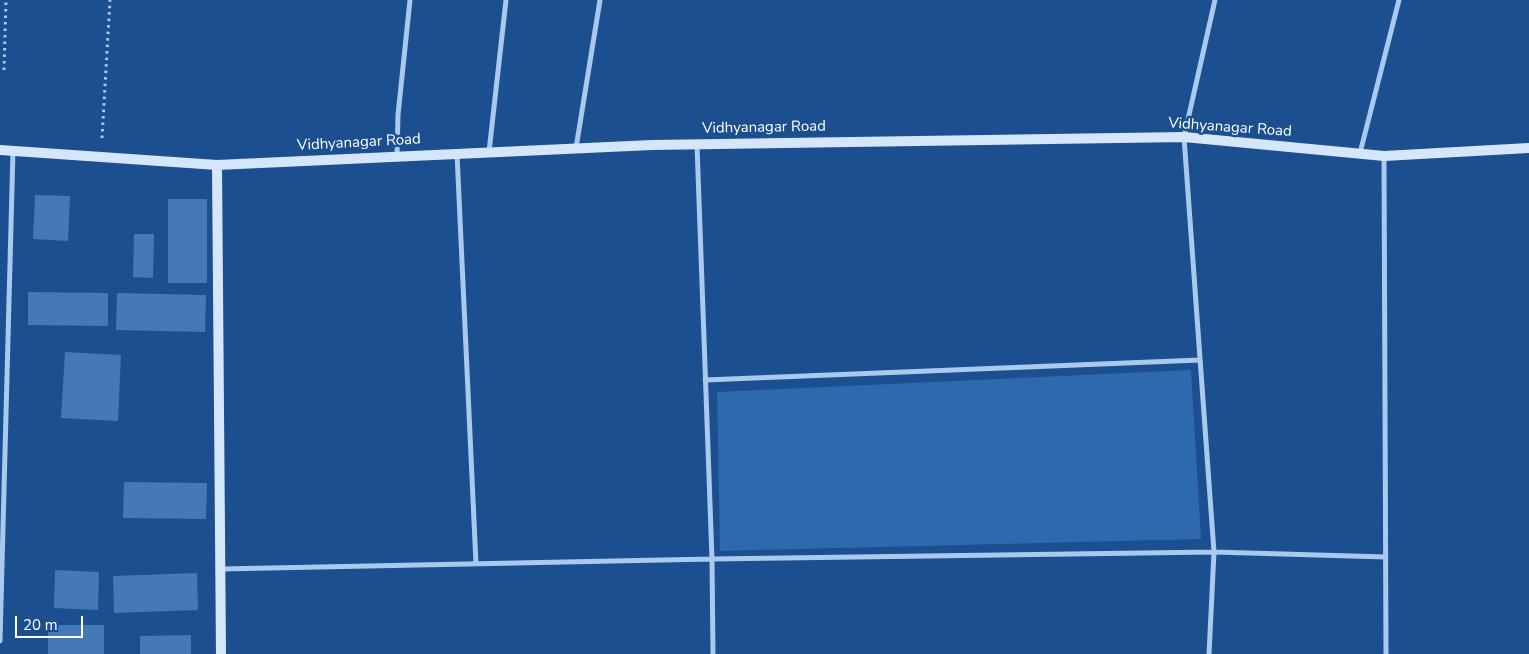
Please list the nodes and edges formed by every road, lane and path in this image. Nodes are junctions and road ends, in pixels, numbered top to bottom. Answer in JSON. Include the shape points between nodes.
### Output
{"nodes":[{"id":1,"x":6,"y":0,"type":"edge"},
{"id":2,"x":110,"y":0,"type":"edge"},
{"id":3,"x":410,"y":0,"type":"edge"},
{"id":4,"x":506,"y":0,"type":"edge"},
{"id":5,"x":600,"y":0,"type":"edge"},
{"id":6,"x":1215,"y":0,"type":"edge"},
{"id":7,"x":1399,"y":0,"type":"edge"},
{"id":8,"x":4,"y":70,"type":"dead end"},
{"id":9,"x":1184,"y":137,"type":"junction"},
{"id":10,"x":102,"y":138,"type":"dead end"},
{"id":11,"x":697,"y":144,"type":"junction"},
{"id":12,"x":576,"y":148,"type":"junction"},
{"id":13,"x":1529,"y":148,"type":"edge"},
{"id":14,"x":13,"y":149,"type":"junction"},
{"id":15,"x":0,"y":150,"type":"edge"},
{"id":16,"x":489,"y":152,"type":"junction"},
{"id":17,"x":1360,"y":153,"type":"junction"},
{"id":18,"x":457,"y":154,"type":"junction"},
{"id":19,"x":1384,"y":156,"type":"junction"},
{"id":20,"x":397,"y":157,"type":"junction"},
{"id":21,"x":217,"y":165,"type":"junction"},
{"id":22,"x":1200,"y":360,"type":"junction"},
{"id":23,"x":705,"y":380,"type":"junction"},
{"id":24,"x":1214,"y":552,"type":"junction"},
{"id":25,"x":1386,"y":557,"type":"junction"},
{"id":26,"x":712,"y":559,"type":"junction"},
{"id":27,"x":476,"y":564,"type":"junction"},
{"id":28,"x":220,"y":570,"type":"junction"},
{"id":29,"x":0,"y":641,"type":"edge"},
{"id":30,"x":221,"y":654,"type":"edge"},
{"id":31,"x":713,"y":654,"type":"edge"},
{"id":32,"x":1209,"y":654,"type":"edge"},
{"id":33,"x":1386,"y":654,"type":"edge"}],
"edges":[{"from":1,"to":8,"type":"path"},
{"from":2,"to":10,"type":"path"},
{"from":3,"to":20,"type":"street"},
{"from":4,"to":16,"type":"street"},
{"from":5,"to":12,"type":"street"},
{"from":6,"to":9,"type":"street"},
{"from":7,"to":17,"type":"street"},
{"from":9,"to":11,"type":"street","name":"Vidhyanagar Road"},
{"from":9,"to":17,"type":"street","name":"Vidhyanagar Road"},
{"from":9,"to":22,"type":"street"},
{"from":11,"to":12,"type":"street","name":"Vidhyanagar Road"},
{"from":11,"to":23,"type":"street"},
{"from":12,"to":16,"type":"street","name":"Vidhyanagar Road"},
{"from":13,"to":19,"type":"street","name":"Vidhyanagar Road"},
{"from":14,"to":15,"type":"street","name":"Vidhyanagar Road"},
{"from":14,"to":21,"type":"street","name":"Vidhyanagar Road"},
{"from":14,"to":29,"type":"street"},
{"from":16,"to":18,"type":"street","name":"Vidhyanagar Road"},
{"from":17,"to":19,"type":"street","name":"Vidhyanagar Road"},
{"from":18,"to":20,"type":"street","name":"Vidhyanagar Road"},
{"from":18,"to":27,"type":"street"},
{"from":19,"to":25,"type":"street"},
{"from":20,"to":21,"type":"street","name":"Vidhyanagar Road"},
{"from":21,"to":28,"type":"street"},
{"from":22,"to":23,"type":"street"},
{"from":22,"to":24,"type":"street"},
{"from":23,"to":26,"type":"street"},
{"from":24,"to":25,"type":"street"},
{"from":24,"to":26,"type":"street"},
{"from":24,"to":32,"type":"street"},
{"from":25,"to":33,"type":"street"},
{"from":26,"to":27,"type":"street"},
{"from":26,"to":31,"type":"street"},
{"from":27,"to":28,"type":"street"},
{"from":28,"to":30,"type":"street"}]}
